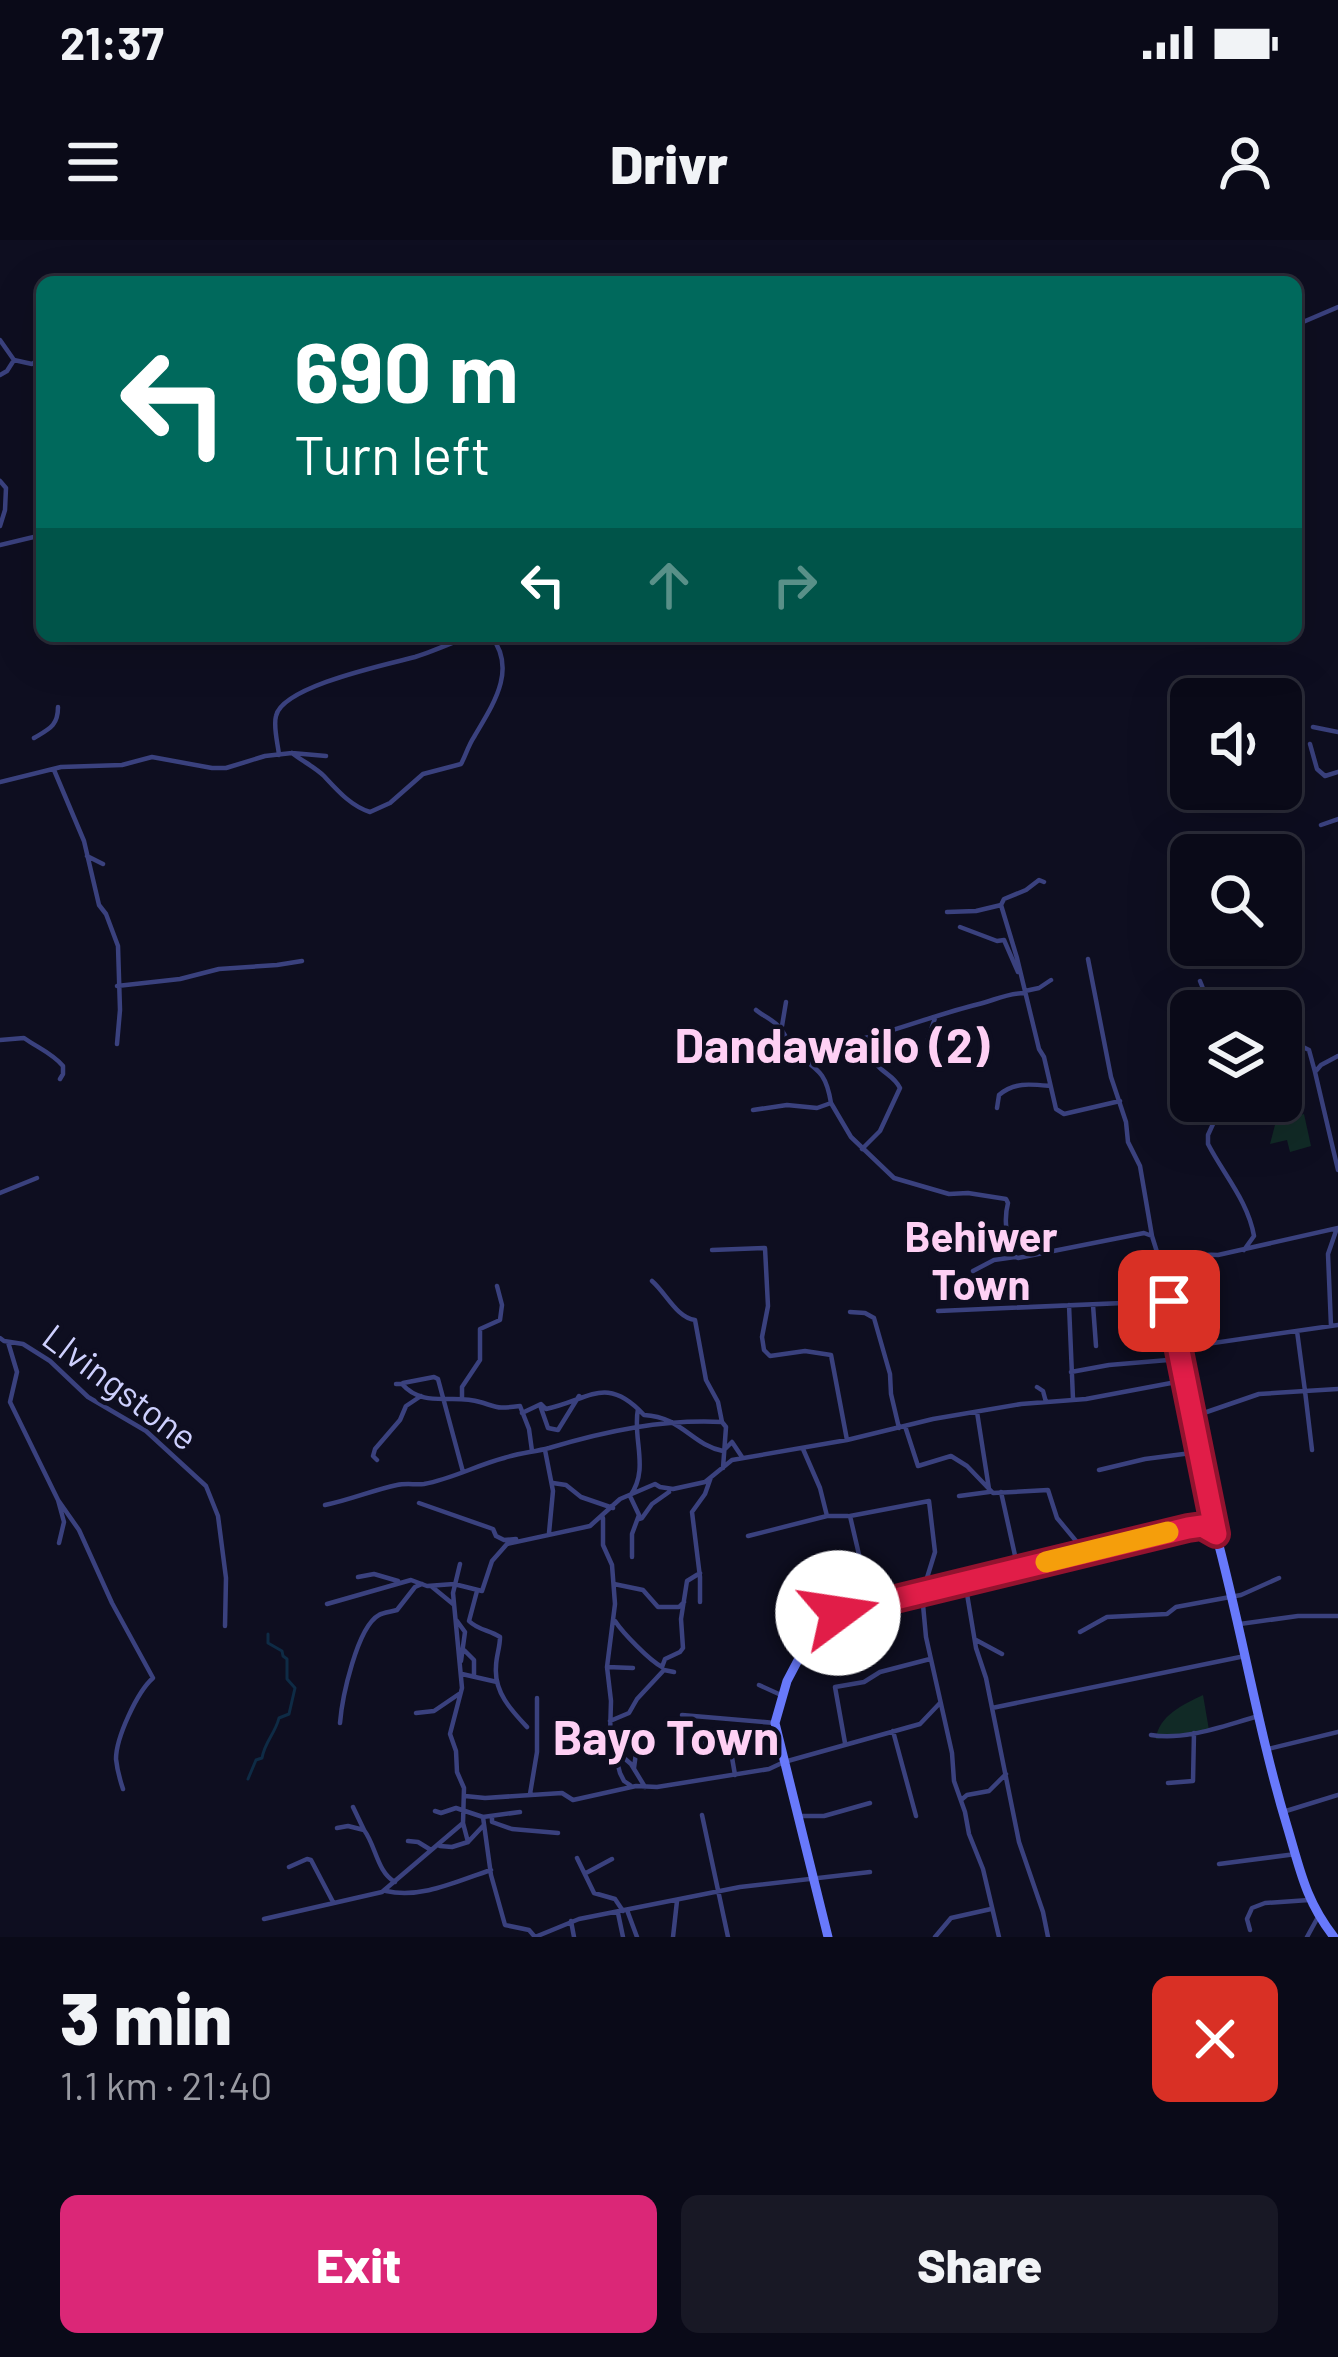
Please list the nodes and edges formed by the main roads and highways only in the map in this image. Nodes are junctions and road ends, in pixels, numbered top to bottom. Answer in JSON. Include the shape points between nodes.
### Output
{"nodes":[{"id":1,"x":828,"y":1937,"type":"edge"},
{"id":2,"x":1334,"y":1937,"type":"edge"}],
"edges":[{"from":1,"to":2,"type":"main road","via":[[775,1723],[809,1636],[829,1617],[870,1604],[1202,1526],[1216,1534],[1309,1900]]}]}
